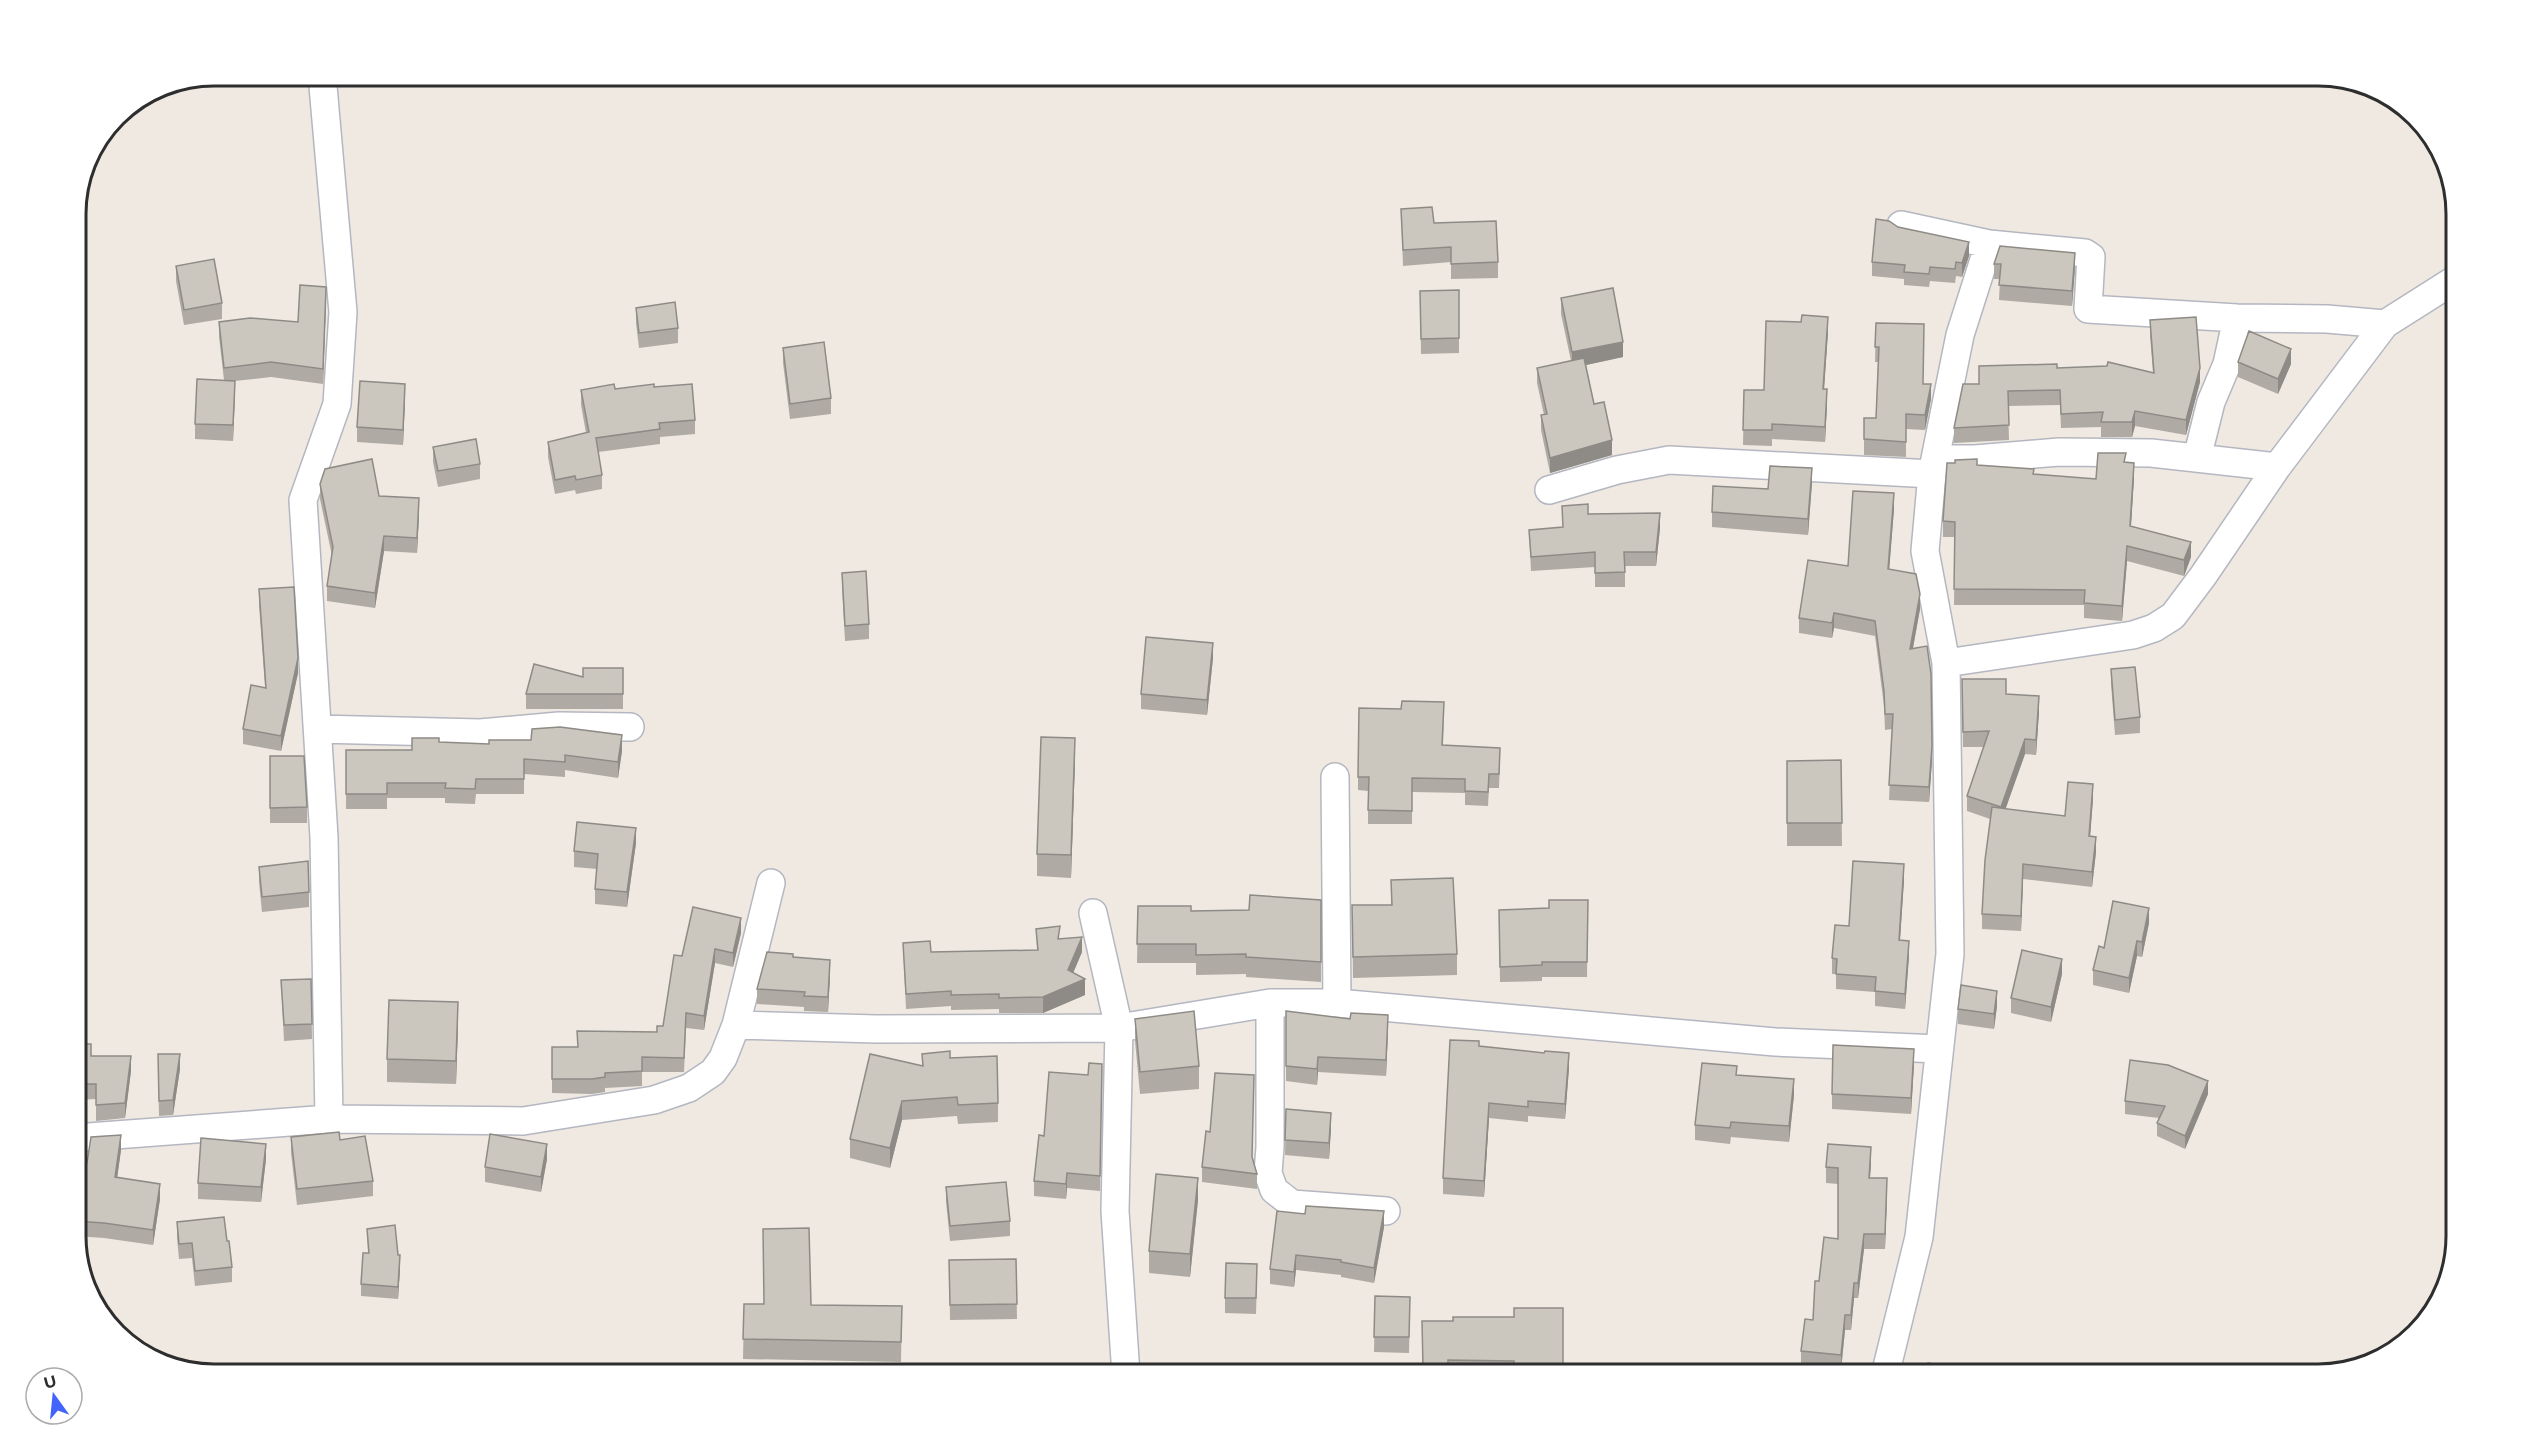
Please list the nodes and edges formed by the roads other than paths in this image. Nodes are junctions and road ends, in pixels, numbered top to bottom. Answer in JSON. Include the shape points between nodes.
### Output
{"nodes":[{"id":1,"x":323,"y":86,"type":"edge"},
{"id":2,"x":1901,"y":225,"type":"edge"},
{"id":3,"x":1989,"y":244,"type":"junction"},
{"id":4,"x":2445,"y":286,"type":"edge"},
{"id":5,"x":2237,"y":318,"type":"junction"},
{"id":6,"x":2385,"y":324,"type":"junction"},
{"id":7,"x":2197,"y":458,"type":"junction"},
{"id":8,"x":1934,"y":466,"type":"junction"},
{"id":9,"x":2277,"y":467,"type":"junction"},
{"id":10,"x":1549,"y":490,"type":"dead end"},
{"id":11,"x":1946,"y":663,"type":"junction"},
{"id":12,"x":630,"y":727,"type":"dead end"},
{"id":13,"x":318,"y":729,"type":"junction"},
{"id":14,"x":1335,"y":777,"type":"dead end"},
{"id":15,"x":771,"y":883,"type":"dead end"},
{"id":16,"x":1093,"y":913,"type":"dead end"},
{"id":17,"x":1337,"y":1002,"type":"junction"},
{"id":18,"x":1270,"y":1003,"type":"junction"},
{"id":19,"x":736,"y":1025,"type":"junction"},
{"id":20,"x":1119,"y":1028,"type":"junction"},
{"id":21,"x":1939,"y":1049,"type":"junction"},
{"id":22,"x":328,"y":1119,"type":"junction"},
{"id":23,"x":86,"y":1137,"type":"edge"},
{"id":24,"x":1386,"y":1211,"type":"edge"},
{"id":25,"x":1125,"y":1364,"type":"edge"},
{"id":26,"x":1888,"y":1364,"type":"edge"}],
"edges":[{"from":1,"to":13,"type":"street","via":[[343,312],[337,404],[303,500]]},
{"from":2,"to":3,"type":"street"},
{"from":3,"to":5,"type":"street","via":[[2085,253],[2091,257],[2088,309]]},
{"from":3,"to":8,"type":"street","via":[[1960,335]]},
{"from":4,"to":6,"type":"street"},
{"from":5,"to":6,"type":"street"},
{"from":5,"to":7,"type":"street","via":[[2227,364],[2211,402]]},
{"from":6,"to":9,"type":"street"},
{"from":7,"to":8,"type":"street","via":[[2060,452]]},
{"from":7,"to":9,"type":"street"},
{"from":8,"to":10,"type":"street","via":[[1669,460]]},
{"from":8,"to":11,"type":"street","via":[[1925,551]]},
{"from":9,"to":11,"type":"street","via":[[2173,616],[2154,628],[2133,635]]},
{"from":11,"to":21,"type":"street","via":[[1950,954]]},
{"from":12,"to":13,"type":"street","via":[[559,726],[480,733]]},
{"from":13,"to":22,"type":"street","via":[[324,837]]},
{"from":14,"to":17,"type":"street"},
{"from":15,"to":19,"type":"street"},
{"from":16,"to":20,"type":"street"},
{"from":17,"to":18,"type":"street"},
{"from":17,"to":21,"type":"street","via":[[1776,1042]]},
{"from":18,"to":20,"type":"street"},
{"from":18,"to":24,"type":"street","via":[[1268,1173],[1274,1190],[1292,1204]]},
{"from":19,"to":20,"type":"street"},
{"from":19,"to":22,"type":"street","via":[[713,1072],[690,1089],[654,1100],[523,1121]]},
{"from":20,"to":25,"type":"street","via":[[1115,1211]]},
{"from":21,"to":26,"type":"street","via":[[1919,1237]]},
{"from":22,"to":23,"type":"street"}]}
